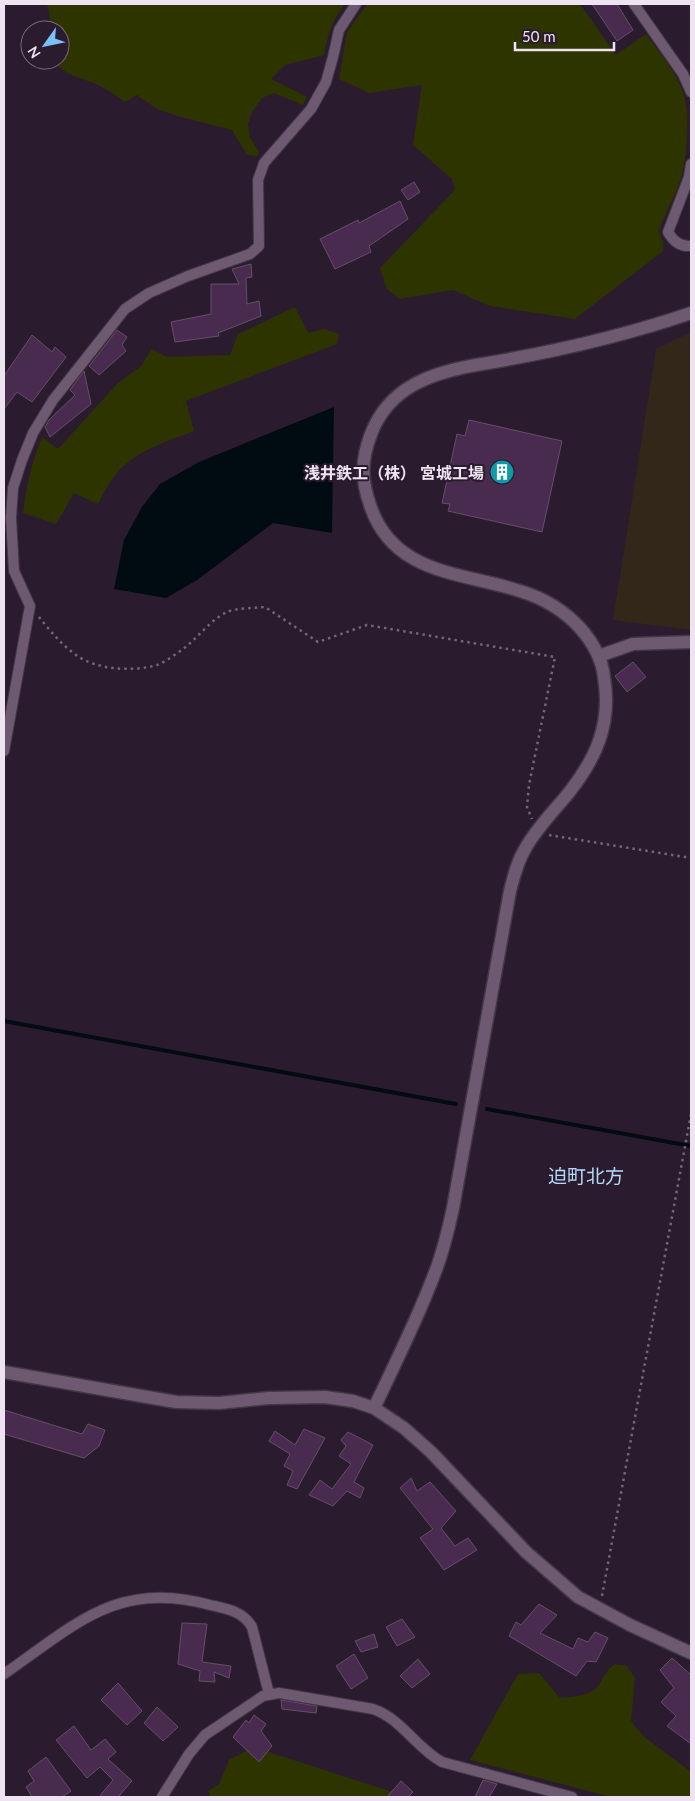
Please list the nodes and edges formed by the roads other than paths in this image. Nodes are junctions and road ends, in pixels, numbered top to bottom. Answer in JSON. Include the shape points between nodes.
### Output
{"nodes":[{"id":1,"x":356,"y":4,"type":"edge"},
{"id":2,"x":634,"y":4,"type":"edge"},
{"id":3,"x":691,"y":92,"type":"edge"},
{"id":4,"x":691,"y":164,"type":"edge"},
{"id":5,"x":691,"y":246,"type":"edge"},
{"id":6,"x":691,"y":313,"type":"edge"},
{"id":7,"x":691,"y":642,"type":"edge"},
{"id":8,"x":599,"y":656,"type":"junction"},
{"id":9,"x":4,"y":751,"type":"edge"},
{"id":10,"x":4,"y":1372,"type":"edge"},
{"id":11,"x":374,"y":1408,"type":"junction"},
{"id":12,"x":691,"y":1652,"type":"edge"},
{"id":13,"x":4,"y":1674,"type":"edge"},
{"id":14,"x":269,"y":1694,"type":"junction"},
{"id":15,"x":162,"y":1797,"type":"edge"},
{"id":16,"x":572,"y":1797,"type":"edge"}],
"edges":[{"from":1,"to":9,"type":"street","via":[[339,30],[326,82],[311,109],[264,163],[258,180],[259,246],[250,254],[149,293],[125,309],[53,400],[33,433],[14,488],[11,518],[14,571],[30,606]]},
{"from":2,"to":3,"type":"street","via":[[683,74]]},
{"from":4,"to":5,"type":"street","via":[[668,232],[678,244]]},
{"from":6,"to":8,"type":"street","via":[[572,347],[429,377],[403,390],[385,407],[366,448],[362,472],[372,513],[385,535],[402,552],[427,567],[519,590],[538,598],[573,620]]},
{"from":7,"to":8,"type":"street","via":[[633,644]]},
{"from":8,"to":11,"type":"street","via":[[607,697],[602,734],[587,766],[536,830],[516,867],[445,1241],[424,1301]]},
{"from":10,"to":11,"type":"street","via":[[176,1402],[325,1397]]},
{"from":11,"to":12,"type":"street","via":[[431,1452],[526,1552],[578,1597]]},
{"from":13,"to":14,"type":"street","via":[[95,1612],[139,1598],[176,1598],[240,1613],[248,1619]]},
{"from":14,"to":15,"type":"street","via":[[205,1735]]},
{"from":14,"to":16,"type":"street","via":[[378,1711],[400,1724],[442,1762]]}]}
